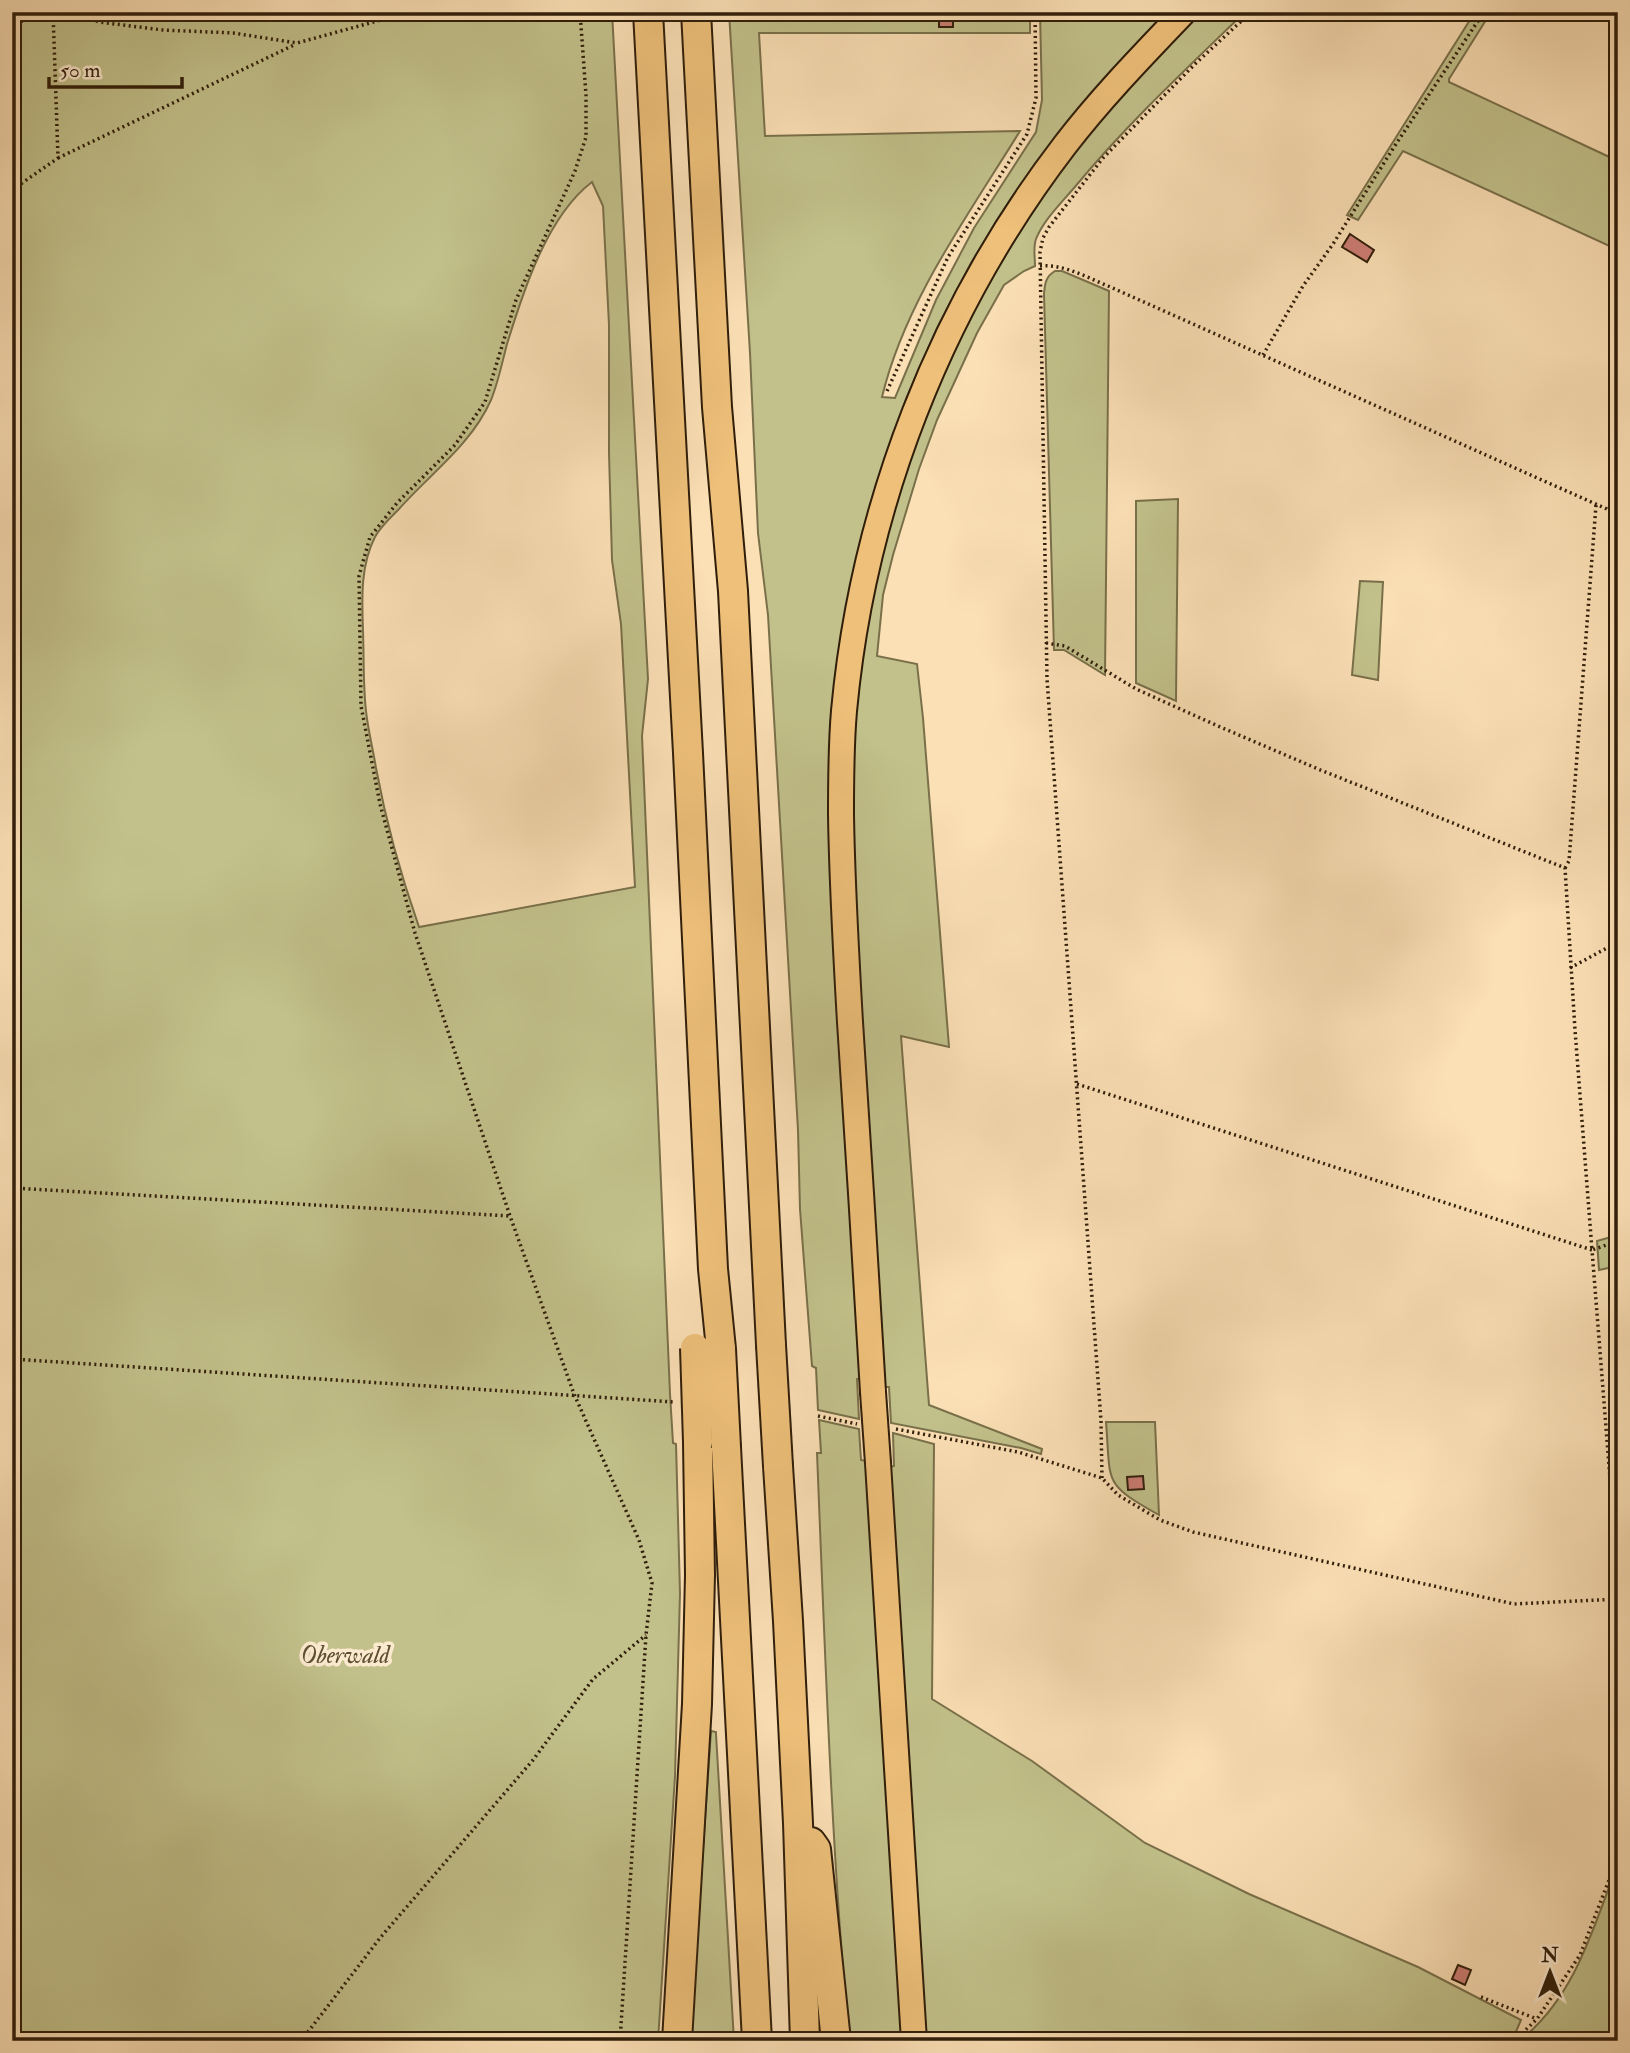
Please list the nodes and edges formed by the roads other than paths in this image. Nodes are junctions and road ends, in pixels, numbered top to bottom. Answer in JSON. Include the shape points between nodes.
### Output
{"nodes":[{"id":1,"x":648,"y":12,"type":"edge"},
{"id":2,"x":696,"y":12,"type":"edge"},
{"id":3,"x":1184,"y":12,"type":"edge"},
{"id":4,"x":708,"y":1349,"type":"junction"},
{"id":5,"x":798,"y":1823,"type":"junction"},
{"id":6,"x":677,"y":2041,"type":"edge"},
{"id":7,"x":757,"y":2041,"type":"edge"},
{"id":8,"x":805,"y":2041,"type":"edge"},
{"id":9,"x":836,"y":2041,"type":"edge"},
{"id":10,"x":914,"y":2041,"type":"edge"}],
"edges":[{"from":1,"to":4,"type":"highway","via":[[713,1269]]},
{"from":2,"to":5,"type":"highway","bridge":true,"via":[[717,407],[733,591]]},
{"from":3,"to":10,"type":"main road","bridge":true,"via":[[1067,143],[987,262],[937,357],[895,463],[869,552],[849,662],[841,767],[842,903]]},
{"from":4,"to":6,"type":"highway","bridge":true,"via":[[698,1442],[697,1704]]},
{"from":4,"to":7,"type":"highway","bridge":true,"via":[[726,1447]]},
{"from":5,"to":8,"type":"highway"},
{"from":5,"to":9,"type":"highway","via":[[816,1849]]}]}
